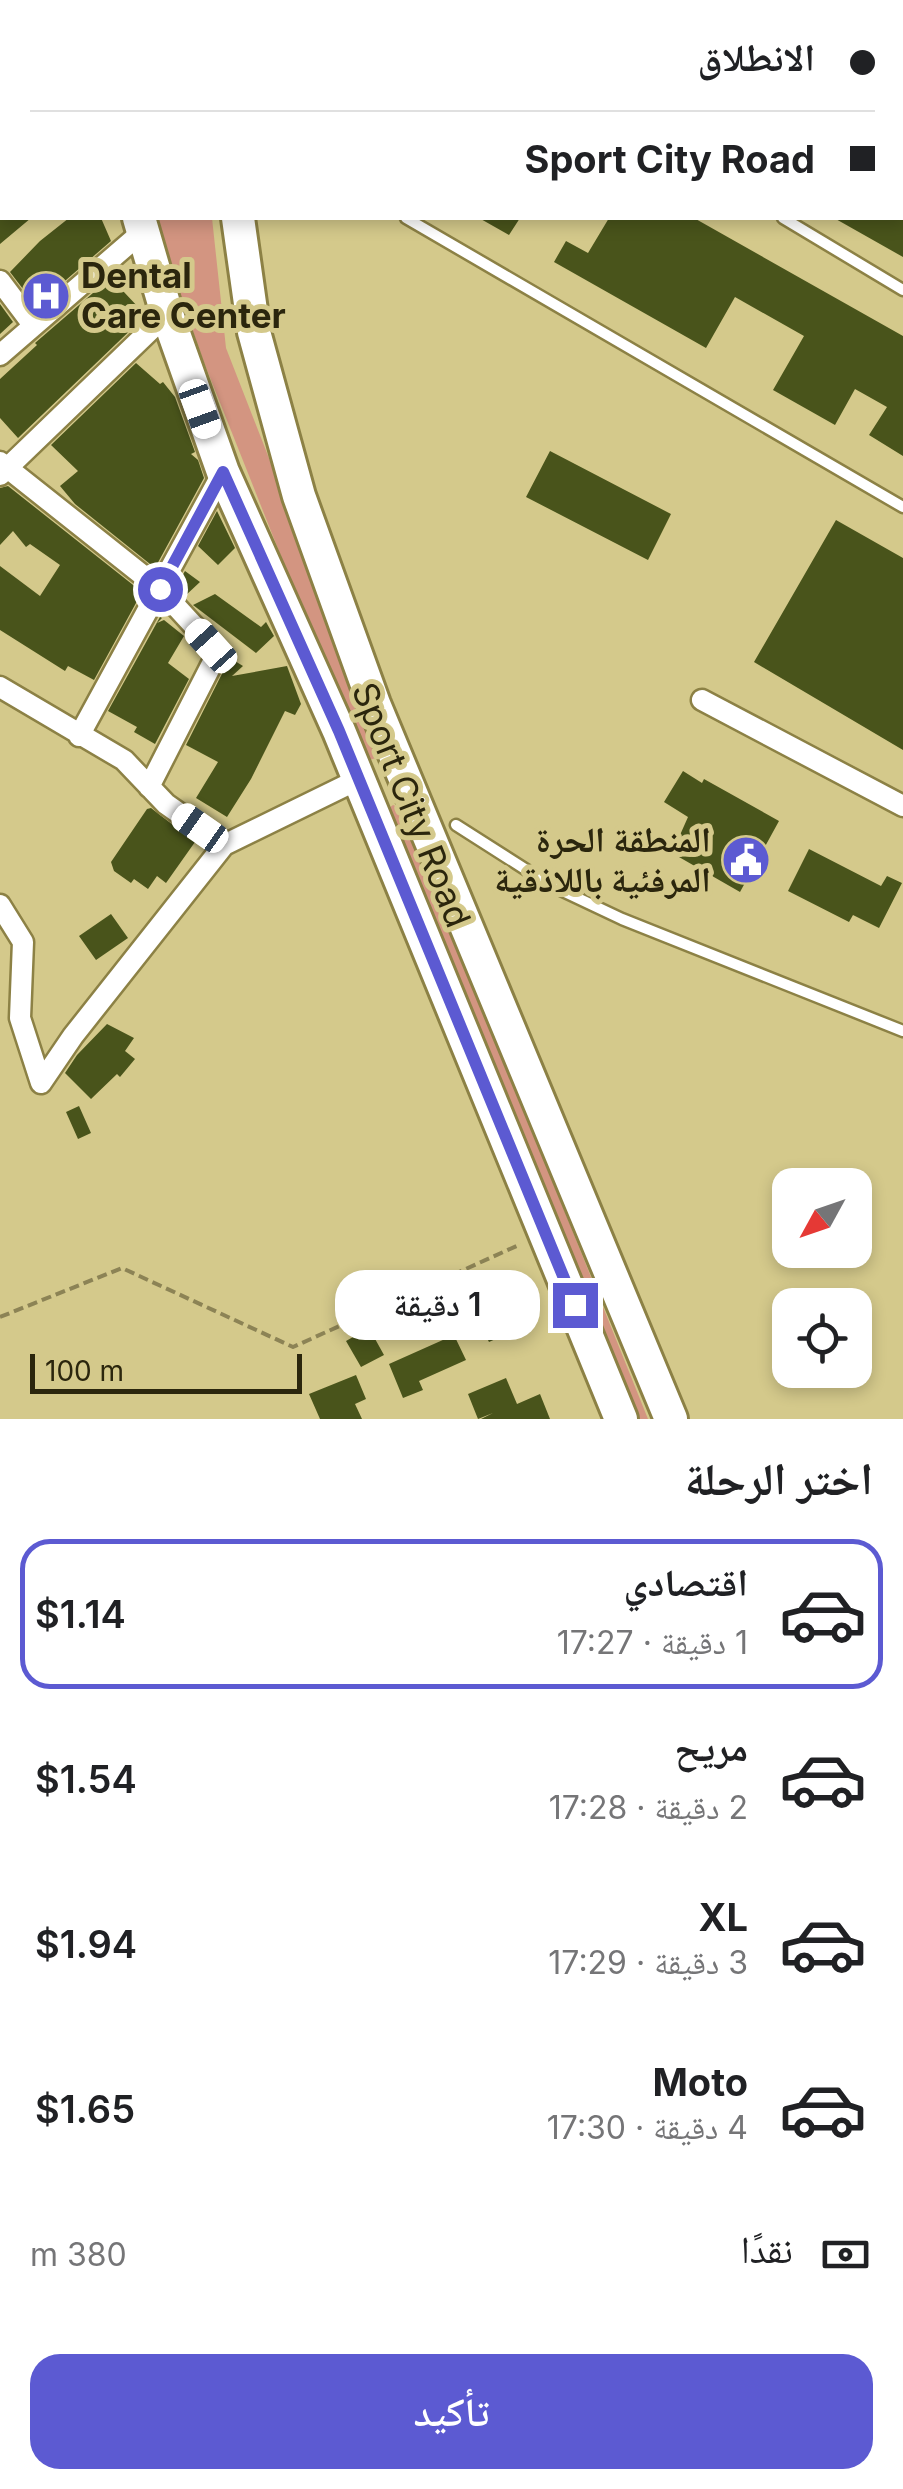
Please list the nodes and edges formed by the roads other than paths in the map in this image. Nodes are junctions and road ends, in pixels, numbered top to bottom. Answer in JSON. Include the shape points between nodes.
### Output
{"nodes":[{"id":1,"x":238,"y":220,"type":"edge"},
{"id":2,"x":409,"y":220,"type":"edge"},
{"id":3,"x":787,"y":220,"type":"edge"},
{"id":4,"x":140,"y":225,"type":"edge"},
{"id":5,"x":0,"y":281,"type":"edge"},
{"id":6,"x":903,"y":290,"type":"edge"},
{"id":7,"x":167,"y":314,"type":"junction"},
{"id":8,"x":33,"y":325,"type":"junction"},
{"id":9,"x":0,"y":355,"type":"edge"},
{"id":10,"x":2,"y":468,"type":"edge"},
{"id":11,"x":223,"y":472,"type":"junction"},
{"id":12,"x":903,"y":507,"type":"edge"},
{"id":13,"x":160,"y":589,"type":"junction"},
{"id":14,"x":0,"y":687,"type":"edge"},
{"id":15,"x":702,"y":700,"type":"dead end"},
{"id":16,"x":79,"y":736,"type":"junction"},
{"id":17,"x":358,"y":780,"type":"junction"},
{"id":18,"x":149,"y":787,"type":"junction"},
{"id":19,"x":903,"y":806,"type":"edge"},
{"id":20,"x":456,"y":826,"type":"dead end"},
{"id":21,"x":224,"y":845,"type":"junction"},
{"id":22,"x":0,"y":905,"type":"edge"},
{"id":23,"x":903,"y":1032,"type":"edge"},
{"id":24,"x":622,"y":1419,"type":"edge"},
{"id":25,"x":671,"y":1419,"type":"edge"}],
"edges":[{"from":1,"to":25,"type":"main road","name":"Sport City Road","via":[[254,332],[299,496],[374,704]]},
{"from":2,"to":12,"type":"lane"},
{"from":3,"to":6,"type":"lane"},
{"from":4,"to":7,"type":"main road","name":"Sport City Road"},
{"from":4,"to":8,"type":"street"},
{"from":5,"to":8,"type":"street"},
{"from":7,"to":10,"type":"street"},
{"from":7,"to":11,"type":"main road","name":"Sport City Road"},
{"from":8,"to":9,"type":"street"},
{"from":10,"to":13,"type":"street"},
{"from":11,"to":13,"type":"street"},
{"from":11,"to":17,"type":"main road","name":"Sport City Road"},
{"from":13,"to":16,"type":"street"},
{"from":13,"to":18,"type":"street","via":[[218,652]]},
{"from":14,"to":16,"type":"street"},
{"from":15,"to":19,"type":"street"},
{"from":16,"to":18,"type":"street","via":[[124,760]]},
{"from":17,"to":21,"type":"street"},
{"from":17,"to":24,"type":"main road","name":"Sport City Road"},
{"from":18,"to":21,"type":"street"},
{"from":20,"to":23,"type":"lane","via":[[550,885],[622,919]]},
{"from":21,"to":22,"type":"street","via":[[41,1082],[20,1018],[23,942]]}]}
